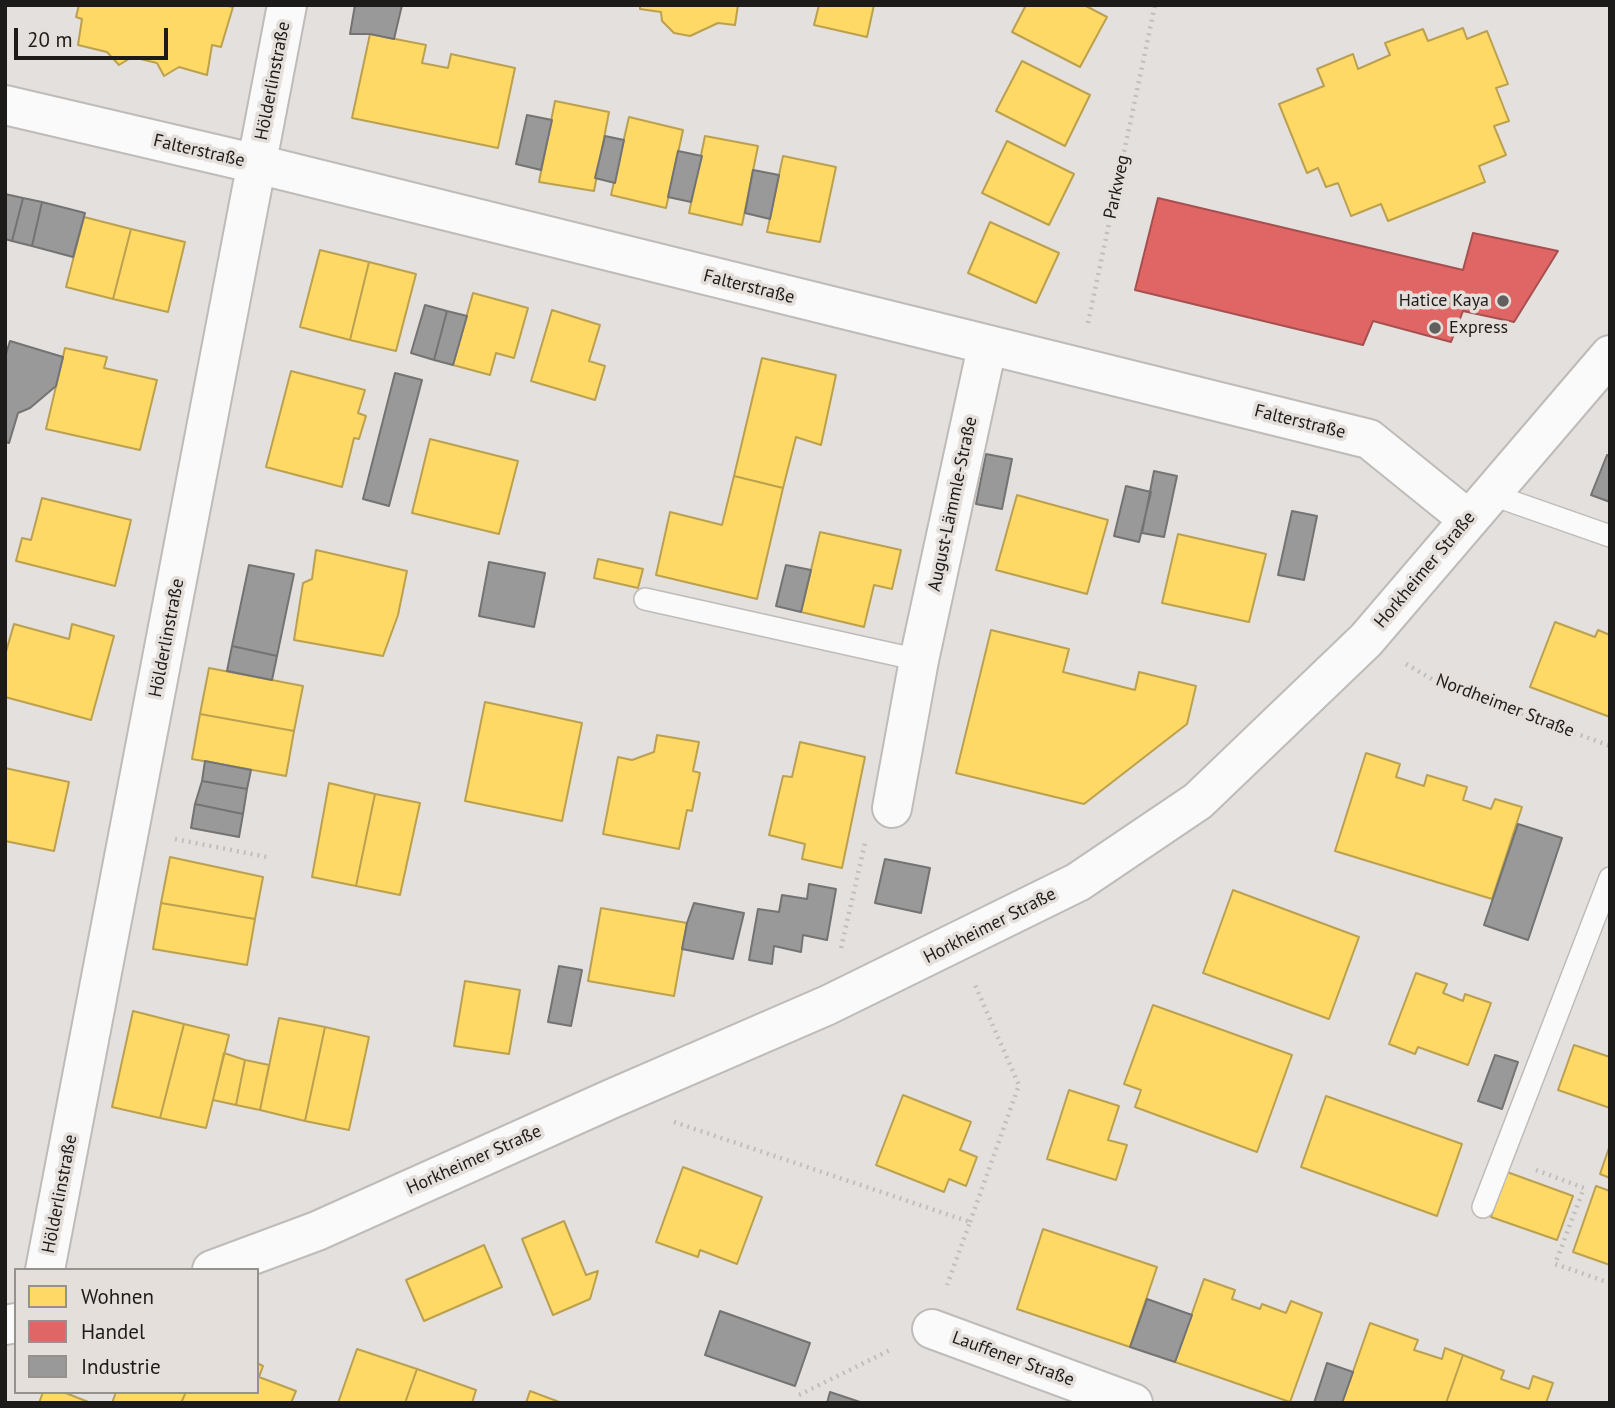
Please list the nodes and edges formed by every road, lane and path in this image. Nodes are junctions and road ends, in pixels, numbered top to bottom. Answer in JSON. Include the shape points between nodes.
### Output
{"nodes":[{"id":1,"x":287,"y":5,"type":"edge"},
{"id":2,"x":1155,"y":5,"type":"edge"},
{"id":3,"x":5,"y":105,"type":"edge"},
{"id":4,"x":257,"y":164,"type":"junction"},
{"id":5,"x":987,"y":347,"type":"junction"},
{"id":6,"x":1610,"y":355,"type":"edge"},
{"id":7,"x":1078,"y":369,"type":"junction"},
{"id":8,"x":1479,"y":507,"type":"junction"},
{"id":9,"x":1610,"y":536,"type":"edge"},
{"id":10,"x":645,"y":599,"type":"dead end"},
{"id":11,"x":1366,"y":640,"type":"junction"},
{"id":12,"x":919,"y":660,"type":"junction"},
{"id":13,"x":1610,"y":746,"type":"edge"},
{"id":14,"x":892,"y":808,"type":"joint"},
{"id":15,"x":130,"y":830,"type":"junction"},
{"id":16,"x":267,"y":857,"type":"dead end"},
{"id":17,"x":1610,"y":878,"type":"edge"},
{"id":18,"x":956,"y":943,"type":"junction"},
{"id":19,"x":828,"y":1005,"type":"junction"},
{"id":20,"x":611,"y":1099,"type":"junction"},
{"id":21,"x":1502,"y":1158,"type":"junction"},
{"id":22,"x":1483,"y":1207,"type":"dead end"},
{"id":23,"x":970,"y":1222,"type":"junction"},
{"id":24,"x":45,"y":1268,"type":"edge"},
{"id":25,"x":217,"y":1268,"type":"edge"},
{"id":26,"x":1610,"y":1283,"type":"edge"},
{"id":27,"x":932,"y":1329,"type":"junction"},
{"id":28,"x":799,"y":1395,"type":"dead end"},
{"id":29,"x":1133,"y":1403,"type":"edge"}],
"edges":[{"from":1,"to":4,"type":"street","name":"Hölderlinstraße"},
{"from":2,"to":7,"type":"path","name":"Parkweg"},
{"from":3,"to":4,"type":"street","name":"Falterstraße"},
{"from":4,"to":5,"type":"street","name":"Falterstraße"},
{"from":4,"to":15,"type":"street","name":"Hölderlinstraße"},
{"from":5,"to":7,"type":"street","name":"Falterstraße"},
{"from":5,"to":12,"type":"street","name":"August-Lämmle-Straße"},
{"from":6,"to":8,"type":"street","name":"Horkheimer Straße"},
{"from":7,"to":8,"type":"street","name":"Falterstraße","via":[[1369,439]]},
{"from":8,"to":9,"type":"lane"},
{"from":8,"to":11,"type":"street","name":"Horkheimer Straße"},
{"from":10,"to":12,"type":"lane"},
{"from":11,"to":13,"type":"path","name":"Nordheimer Straße","via":[[1435,681]]},
{"from":11,"to":18,"type":"street","name":"Horkheimer Straße","via":[[1198,801],[1078,882]]},
{"from":12,"to":14,"type":"street","name":"August-Lämmle-Straße"},
{"from":14,"to":19,"type":"path","via":[[867,832]]},
{"from":15,"to":16,"type":"path"},
{"from":15,"to":24,"type":"street","name":"Hölderlinstraße"},
{"from":17,"to":21,"type":"lane"},
{"from":18,"to":19,"type":"street","name":"Horkheimer Straße"},
{"from":18,"to":23,"type":"path","via":[[1019,1085]]},
{"from":19,"to":20,"type":"street","name":"Horkheimer Straße"},
{"from":20,"to":23,"type":"path"},
{"from":20,"to":25,"type":"street","name":"Horkheimer Straße","via":[[317,1231]]},
{"from":21,"to":22,"type":"lane"},
{"from":21,"to":26,"type":"path","via":[[1584,1188],[1555,1264]]},
{"from":23,"to":27,"type":"path"},
{"from":27,"to":28,"type":"path"},
{"from":27,"to":29,"type":"street","name":"Lauffener Straße"}]}
